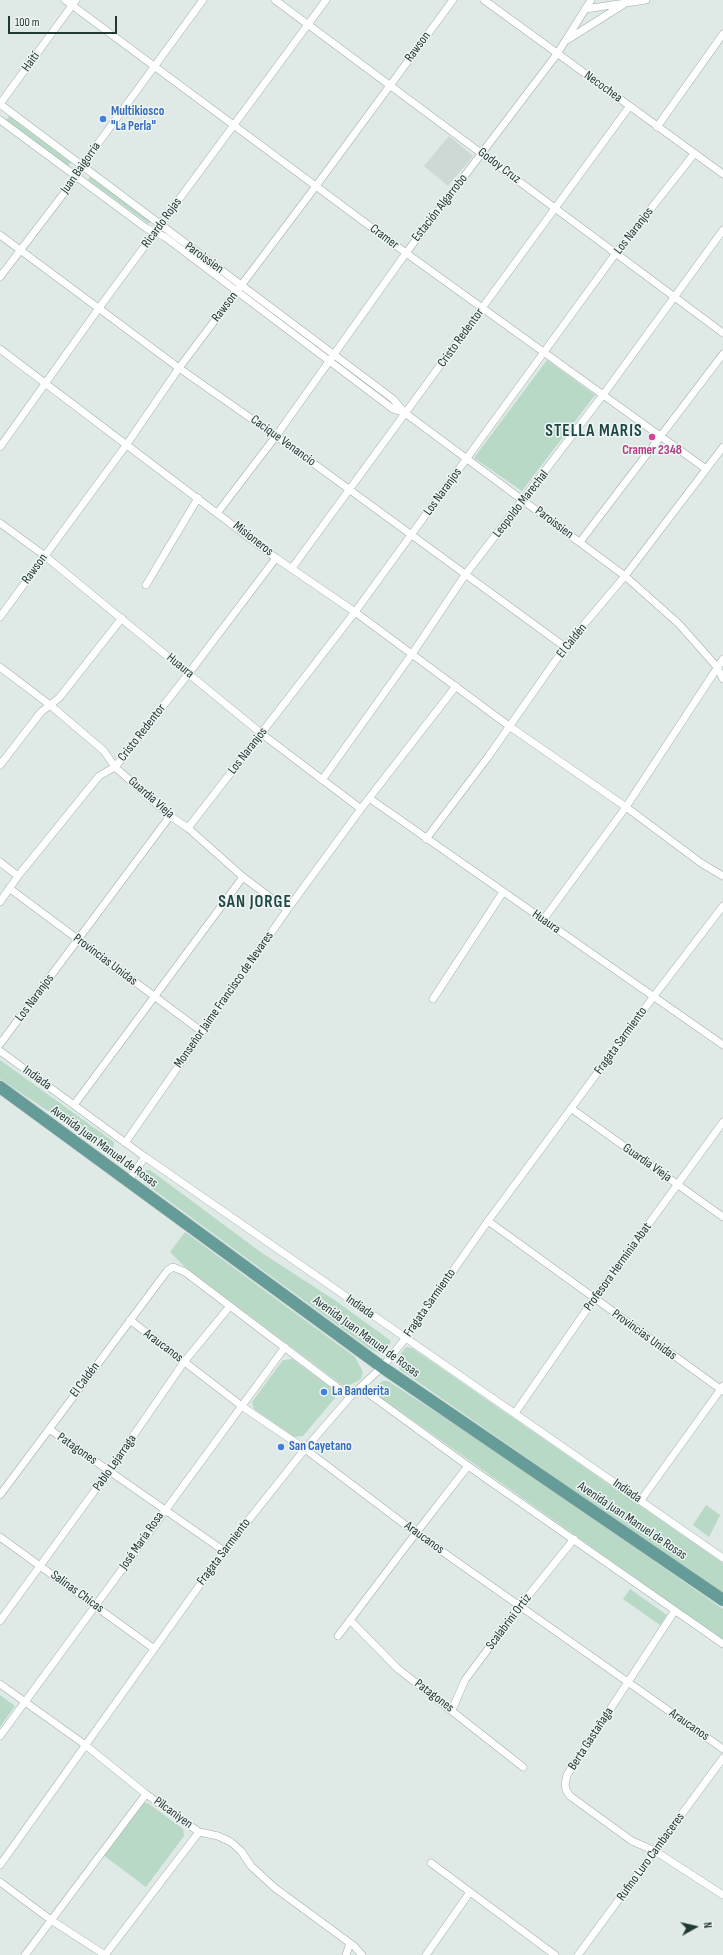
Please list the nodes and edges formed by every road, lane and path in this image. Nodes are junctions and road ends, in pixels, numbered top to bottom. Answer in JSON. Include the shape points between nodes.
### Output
{"nodes":[{"id":1,"x":65,"y":0,"type":"edge"},
{"id":2,"x":203,"y":0,"type":"edge"},
{"id":3,"x":275,"y":0,"type":"edge"},
{"id":4,"x":326,"y":0,"type":"edge"},
{"id":5,"x":453,"y":0,"type":"edge"},
{"id":6,"x":484,"y":0,"type":"edge"},
{"id":7,"x":591,"y":0,"type":"edge"},
{"id":8,"x":646,"y":0,"type":"edge"},
{"id":9,"x":74,"y":3,"type":"edge"},
{"id":10,"x":624,"y":4,"type":"junction"},
{"id":11,"x":585,"y":9,"type":"junction"},
{"id":12,"x":308,"y":25,"type":"junction"},
{"id":13,"x":723,"y":34,"type":"edge"},
{"id":14,"x":565,"y":42,"type":"junction"},
{"id":15,"x":557,"y":54,"type":"junction"},
{"id":16,"x":154,"y":66,"type":"junction"},
{"id":17,"x":390,"y":86,"type":"junction"},
{"id":18,"x":0,"y":104,"type":"edge"},
{"id":19,"x":629,"y":107,"type":"junction"},
{"id":20,"x":0,"y":120,"type":"edge"},
{"id":21,"x":234,"y":125,"type":"junction"},
{"id":22,"x":657,"y":127,"type":"junction"},
{"id":23,"x":482,"y":154,"type":"junction"},
{"id":24,"x":694,"y":154,"type":"junction"},
{"id":25,"x":82,"y":165,"type":"junction"},
{"id":26,"x":723,"y":174,"type":"edge"},
{"id":27,"x":74,"y":175,"type":"junction"},
{"id":28,"x":316,"y":186,"type":"junction"},
{"id":29,"x":556,"y":209,"type":"junction"},
{"id":30,"x":161,"y":224,"type":"junction"},
{"id":31,"x":723,"y":230,"type":"edge"},
{"id":32,"x":155,"y":232,"type":"junction"},
{"id":33,"x":0,"y":235,"type":"edge"},
{"id":34,"x":20,"y":250,"type":"junction"},
{"id":35,"x":406,"y":253,"type":"junction"},
{"id":36,"x":616,"y":254,"type":"junction"},
{"id":37,"x":0,"y":277,"type":"edge"},
{"id":38,"x":239,"y":288,"type":"junction"},
{"id":39,"x":675,"y":297,"type":"junction"},
{"id":40,"x":483,"y":307,"type":"junction"},
{"id":41,"x":99,"y":308,"type":"junction"},
{"id":42,"x":723,"y":333,"type":"edge"},
{"id":43,"x":0,"y":349,"type":"edge"},
{"id":44,"x":544,"y":353,"type":"junction"},
{"id":45,"x":334,"y":354,"type":"junction"},
{"id":46,"x":723,"y":354,"type":"edge"},
{"id":47,"x":328,"y":361,"type":"junction"},
{"id":48,"x":179,"y":368,"type":"junction"},
{"id":49,"x":46,"y":383,"type":"junction"},
{"id":50,"x":603,"y":395,"type":"junction"},
{"id":51,"x":405,"y":413,"type":"junction"},
{"id":52,"x":276,"y":436,"type":"junction"},
{"id":53,"x":661,"y":437,"type":"junction"},
{"id":54,"x":127,"y":444,"type":"junction"},
{"id":55,"x":0,"y":446,"type":"edge"},
{"id":56,"x":723,"y":447,"type":"edge"},
{"id":57,"x":467,"y":458,"type":"junction"},
{"id":58,"x":706,"y":469,"type":"junction"},
{"id":59,"x":349,"y":490,"type":"junction"},
{"id":60,"x":198,"y":498,"type":"junction"},
{"id":61,"x":524,"y":501,"type":"junction"},
{"id":62,"x":218,"y":512,"type":"junction"},
{"id":63,"x":0,"y":523,"type":"edge"},
{"id":64,"x":411,"y":535,"type":"junction"},
{"id":65,"x":580,"y":542,"type":"junction"},
{"id":66,"x":45,"y":556,"type":"junction"},
{"id":67,"x":276,"y":558,"type":"junction"},
{"id":68,"x":292,"y":568,"type":"junction"},
{"id":69,"x":465,"y":575,"type":"junction"},
{"id":70,"x":625,"y":576,"type":"junction"},
{"id":71,"x":146,"y":584,"type":"dead end"},
{"id":72,"x":355,"y":612,"type":"junction"},
{"id":73,"x":0,"y":617,"type":"edge"},
{"id":74,"x":122,"y":618,"type":"junction"},
{"id":75,"x":565,"y":647,"type":"junction"},
{"id":76,"x":412,"y":654,"type":"junction"},
{"id":77,"x":723,"y":659,"type":"edge"},
{"id":78,"x":0,"y":667,"type":"edge"},
{"id":79,"x":717,"y":667,"type":"junction"},
{"id":80,"x":189,"y":673,"type":"junction"},
{"id":81,"x":723,"y":679,"type":"edge"},
{"id":82,"x":456,"y":686,"type":"junction"},
{"id":83,"x":50,"y":706,"type":"junction"},
{"id":84,"x":508,"y":726,"type":"junction"},
{"id":85,"x":262,"y":734,"type":"junction"},
{"id":86,"x":0,"y":765,"type":"edge"},
{"id":87,"x":115,"y":767,"type":"junction"},
{"id":88,"x":322,"y":780,"type":"junction"},
{"id":89,"x":369,"y":798,"type":"junction"},
{"id":90,"x":626,"y":807,"type":"junction"},
{"id":91,"x":361,"y":809,"type":"junction"},
{"id":92,"x":170,"y":816,"type":"junction"},
{"id":93,"x":188,"y":828,"type":"junction"},
{"id":94,"x":426,"y":839,"type":"junction"},
{"id":95,"x":0,"y":862,"type":"edge"},
{"id":96,"x":18,"y":876,"type":"junction"},
{"id":97,"x":723,"y":876,"type":"edge"},
{"id":98,"x":243,"y":877,"type":"junction"},
{"id":99,"x":9,"y":888,"type":"junction"},
{"id":100,"x":503,"y":892,"type":"junction"},
{"id":101,"x":0,"y":902,"type":"edge"},
{"id":102,"x":723,"y":906,"type":"edge"},
{"id":103,"x":287,"y":910,"type":"junction"},
{"id":104,"x":543,"y":920,"type":"junction"},
{"id":105,"x":78,"y":940,"type":"junction"},
{"id":106,"x":654,"y":996,"type":"junction"},
{"id":107,"x":154,"y":997,"type":"junction"},
{"id":108,"x":433,"y":1000,"type":"dead end"},
{"id":109,"x":201,"y":1031,"type":"junction"},
{"id":110,"x":0,"y":1044,"type":"edge"},
{"id":111,"x":723,"y":1045,"type":"edge"},
{"id":112,"x":0,"y":1051,"type":"edge"},
{"id":113,"x":0,"y":1087,"type":"edge"},
{"id":114,"x":74,"y":1105,"type":"junction"},
{"id":115,"x":572,"y":1109,"type":"junction"},
{"id":116,"x":723,"y":1122,"type":"edge"},
{"id":117,"x":125,"y":1143,"type":"junction"},
{"id":118,"x":145,"y":1157,"type":"junction"},
{"id":119,"x":128,"y":1181,"type":"junction"},
{"id":120,"x":678,"y":1185,"type":"junction"},
{"id":121,"x":723,"y":1217,"type":"edge"},
{"id":122,"x":488,"y":1221,"type":"junction"},
{"id":123,"x":594,"y":1299,"type":"junction"},
{"id":124,"x":230,"y":1306,"type":"junction"},
{"id":125,"x":130,"y":1320,"type":"junction"},
{"id":126,"x":405,"y":1338,"type":"junction"},
{"id":127,"x":285,"y":1347,"type":"junction"},
{"id":128,"x":184,"y":1362,"type":"junction"},
{"id":129,"x":382,"y":1367,"type":"junction"},
{"id":130,"x":361,"y":1388,"type":"junction"},
{"id":131,"x":722,"y":1389,"type":"edge"},
{"id":132,"x":350,"y":1397,"type":"junction"},
{"id":133,"x":243,"y":1406,"type":"junction"},
{"id":134,"x":515,"y":1413,"type":"junction"},
{"id":135,"x":49,"y":1429,"type":"junction"},
{"id":136,"x":305,"y":1449,"type":"junction"},
{"id":137,"x":468,"y":1466,"type":"junction"},
{"id":138,"x":109,"y":1471,"type":"junction"},
{"id":139,"x":0,"y":1495,"type":"edge"},
{"id":140,"x":641,"y":1500,"type":"junction"},
{"id":141,"x":164,"y":1510,"type":"junction"},
{"id":142,"x":416,"y":1533,"type":"junction"},
{"id":143,"x":0,"y":1537,"type":"edge"},
{"id":144,"x":574,"y":1539,"type":"junction"},
{"id":145,"x":224,"y":1551,"type":"junction"},
{"id":146,"x":723,"y":1558,"type":"edge"},
{"id":147,"x":41,"y":1566,"type":"junction"},
{"id":148,"x":723,"y":1600,"type":"edge"},
{"id":149,"x":96,"y":1605,"type":"junction"},
{"id":150,"x":520,"y":1606,"type":"junction"},
{"id":151,"x":674,"y":1612,"type":"junction"},
{"id":152,"x":350,"y":1620,"type":"junction"},
{"id":153,"x":0,"y":1621,"type":"edge"},
{"id":154,"x":338,"y":1636,"type":"dead end"},
{"id":155,"x":723,"y":1644,"type":"edge"},
{"id":156,"x":153,"y":1648,"type":"junction"},
{"id":157,"x":627,"y":1681,"type":"junction"},
{"id":158,"x":0,"y":1684,"type":"edge"},
{"id":159,"x":24,"y":1702,"type":"junction"},
{"id":160,"x":452,"y":1710,"type":"junction"},
{"id":161,"x":0,"y":1736,"type":"edge"},
{"id":162,"x":84,"y":1744,"type":"junction"},
{"id":163,"x":723,"y":1750,"type":"edge"},
{"id":164,"x":723,"y":1758,"type":"edge"},
{"id":165,"x":523,"y":1767,"type":"dead end"},
{"id":166,"x":146,"y":1794,"type":"junction"},
{"id":167,"x":199,"y":1832,"type":"junction"},
{"id":168,"x":656,"y":1851,"type":"junction"},
{"id":169,"x":431,"y":1863,"type":"dead end"},
{"id":170,"x":0,"y":1865,"type":"edge"},
{"id":171,"x":0,"y":1882,"type":"edge"},
{"id":172,"x":470,"y":1892,"type":"junction"},
{"id":173,"x":723,"y":1895,"type":"edge"},
{"id":174,"x":51,"y":1920,"type":"junction"},
{"id":175,"x":350,"y":1943,"type":"junction"},
{"id":176,"x":363,"y":1954,"type":"edge"},
{"id":177,"x":25,"y":1955,"type":"edge"},
{"id":178,"x":105,"y":1955,"type":"edge"},
{"id":179,"x":346,"y":1955,"type":"edge"},
{"id":180,"x":426,"y":1955,"type":"edge"},
{"id":181,"x":555,"y":1955,"type":"edge"},
{"id":182,"x":578,"y":1955,"type":"edge"}],
"edges":[{"from":1,"to":9,"type":"street","name":"Cramer"},
{"from":2,"to":16,"type":"street","name":"Juan Baigorria"},
{"from":3,"to":12,"type":"street","name":"Godoy Cruz"},
{"from":4,"to":12,"type":"street","name":"Ricardo Rojas"},
{"from":5,"to":17,"type":"street","name":"Rawson"},
{"from":6,"to":15,"type":"street","name":"Necochea"},
{"from":7,"to":11,"type":"street","name":"Estación Algarrobo"},
{"from":8,"to":10,"type":"street"},
{"from":9,"to":16,"type":"street","name":"Cramer"},
{"from":9,"to":18,"type":"street","name":"Haití"},
{"from":10,"to":11,"type":"street"},
{"from":10,"to":14,"type":"street"},
{"from":11,"to":14,"type":"street","name":"Estación Algarrobo"},
{"from":12,"to":17,"type":"street","name":"Godoy Cruz"},
{"from":12,"to":21,"type":"street","name":"Ricardo Rojas"},
{"from":13,"to":22,"type":"street"},
{"from":14,"to":15,"type":"street","name":"Estación Algarrobo"},
{"from":15,"to":19,"type":"street","name":"Necochea"},
{"from":15,"to":23,"type":"street","name":"Estación Algarrobo"},
{"from":16,"to":21,"type":"street","name":"Cramer"},
{"from":16,"to":25,"type":"street","name":"Juan Baigorria"},
{"from":17,"to":23,"type":"street","name":"Godoy Cruz"},
{"from":17,"to":28,"type":"street","name":"Rawson"},
{"from":18,"to":25,"type":"street","name":"Paroissien"},
{"from":19,"to":22,"type":"street","name":"Necochea"},
{"from":19,"to":29,"type":"street","name":"Cristo Redentor"},
{"from":20,"to":27,"type":"street","name":"Paroissien"},
{"from":21,"to":28,"type":"street","name":"Cramer"},
{"from":21,"to":30,"type":"street","name":"Ricardo Rojas"},
{"from":22,"to":24,"type":"street","name":"Necochea"},
{"from":23,"to":29,"type":"street","name":"Godoy Cruz"},
{"from":23,"to":35,"type":"street","name":"Estación Algarrobo"},
{"from":24,"to":26,"type":"street","name":"Necochea"},
{"from":24,"to":36,"type":"street","name":"Los Naranjos"},
{"from":25,"to":27,"type":"street","name":"Juan Baigorria"},
{"from":25,"to":30,"type":"street","name":"Paroissien"},
{"from":27,"to":32,"type":"street","name":"Paroissien"},
{"from":27,"to":34,"type":"street","name":"Juan Baigorria","via":[[74,180]]},
{"from":28,"to":35,"type":"street","name":"Cramer"},
{"from":28,"to":38,"type":"street","name":"Rawson"},
{"from":29,"to":36,"type":"street","name":"Godoy Cruz"},
{"from":29,"to":40,"type":"street","name":"Cristo Redentor"},
{"from":30,"to":32,"type":"street","name":"Ricardo Rojas"},
{"from":30,"to":38,"type":"street","name":"Paroissien"},
{"from":31,"to":39,"type":"street","name":"Leopoldo Marechal"},
{"from":32,"to":38,"type":"street","name":"Paroissien"},
{"from":32,"to":41,"type":"street","name":"Ricardo Rojas"},
{"from":33,"to":34,"type":"street","name":"Cacique Venancio"},
{"from":34,"to":37,"type":"street","name":"Juan Baigorria"},
{"from":34,"to":41,"type":"street","name":"Cacique Venancio"},
{"from":35,"to":40,"type":"street","name":"Cramer"},
{"from":35,"to":45,"type":"street","name":"Estación Algarrobo"},
{"from":36,"to":39,"type":"street","name":"Godoy Cruz"},
{"from":36,"to":44,"type":"street","name":"Los Naranjos"},
{"from":38,"to":45,"type":"street","name":"Paroissien"},
{"from":38,"to":47,"type":"street","name":"Paroissien"},
{"from":38,"to":48,"type":"street","name":"Rawson"},
{"from":39,"to":42,"type":"street","name":"Godoy Cruz"},
{"from":39,"to":50,"type":"street","name":"Leopoldo Marechal"},
{"from":40,"to":44,"type":"street","name":"Cramer"},
{"from":40,"to":51,"type":"street","name":"Cristo Redentor"},
{"from":41,"to":48,"type":"street","name":"Cacique Venancio"},
{"from":41,"to":49,"type":"street","name":"Ricardo Rojas"},
{"from":43,"to":49,"type":"street","name":"Misioneros"},
{"from":44,"to":50,"type":"street","name":"Cramer"},
{"from":44,"to":57,"type":"street","name":"Los Naranjos"},
{"from":45,"to":47,"type":"street","name":"Estación Algarrobo"},
{"from":45,"to":51,"type":"street","name":"Paroissien","via":[[393,399]]},
{"from":46,"to":53,"type":"street"},
{"from":47,"to":51,"type":"street","name":"Paroissien","via":[[392,409]]},
{"from":47,"to":52,"type":"street","name":"Estación Algarrobo"},
{"from":48,"to":52,"type":"street","name":"Cacique Venancio"},
{"from":48,"to":54,"type":"street","name":"Rawson"},
{"from":49,"to":54,"type":"street","name":"Misioneros"},
{"from":49,"to":55,"type":"street","name":"Ricardo Rojas"},
{"from":50,"to":53,"type":"street","name":"Cramer"},
{"from":50,"to":61,"type":"street","name":"Leopoldo Marechal"},
{"from":51,"to":57,"type":"street","name":"Paroissien"},
{"from":51,"to":59,"type":"street","name":"Cristo Redentor"},
{"from":52,"to":59,"type":"street","name":"Cacique Venancio"},
{"from":52,"to":62,"type":"street","name":"Estación Algarrobo"},
{"from":53,"to":58,"type":"street","name":"Cramer"},
{"from":53,"to":65,"type":"street"},
{"from":54,"to":60,"type":"street","name":"Misioneros"},
{"from":54,"to":66,"type":"street","name":"Rawson"},
{"from":56,"to":58,"type":"street","name":"El Caldén"},
{"from":57,"to":61,"type":"street","name":"Paroissien"},
{"from":57,"to":64,"type":"street","name":"Los Naranjos"},
{"from":58,"to":70,"type":"street","name":"El Caldén"},
{"from":59,"to":64,"type":"street","name":"Cacique Venancio"},
{"from":59,"to":68,"type":"street","name":"Cristo Redentor"},
{"from":60,"to":62,"type":"street","name":"Misioneros"},
{"from":60,"to":71,"type":"street"},
{"from":61,"to":65,"type":"street","name":"Paroissien"},
{"from":61,"to":69,"type":"street","name":"Leopoldo Marechal"},
{"from":62,"to":67,"type":"street","name":"Misioneros"},
{"from":63,"to":66,"type":"street","name":"Huaura"},
{"from":64,"to":69,"type":"street","name":"Cacique Venancio"},
{"from":64,"to":72,"type":"street","name":"Los Naranjos"},
{"from":65,"to":70,"type":"street","name":"Paroissien"},
{"from":66,"to":73,"type":"street","name":"Rawson"},
{"from":66,"to":74,"type":"street","name":"Huaura"},
{"from":67,"to":68,"type":"street","name":"Misioneros"},
{"from":67,"to":80,"type":"street","name":"Cristo Redentor"},
{"from":68,"to":72,"type":"street","name":"Misioneros"},
{"from":69,"to":75,"type":"street","name":"Cacique Venancio"},
{"from":69,"to":76,"type":"street","name":"Leopoldo Marechal"},
{"from":70,"to":75,"type":"street","name":"El Caldén"},
{"from":70,"to":79,"type":"street","name":"Paroissien","via":[[679,624]]},
{"from":72,"to":76,"type":"street","name":"Misioneros"},
{"from":72,"to":85,"type":"street","name":"Los Naranjos"},
{"from":74,"to":80,"type":"street","name":"Huaura"},
{"from":74,"to":83,"type":"street"},
{"from":75,"to":84,"type":"street","name":"El Caldén"},
{"from":76,"to":82,"type":"street","name":"Misioneros"},
{"from":76,"to":88,"type":"street","name":"Leopoldo Marechal"},
{"from":77,"to":79,"type":"street"},
{"from":78,"to":83,"type":"street","name":"Guardia Vieja"},
{"from":79,"to":81,"type":"street","name":"Paroissien"},
{"from":79,"to":90,"type":"street"},
{"from":80,"to":85,"type":"street","name":"Huaura"},
{"from":80,"to":87,"type":"street","name":"Cristo Redentor"},
{"from":82,"to":84,"type":"street","name":"Misioneros"},
{"from":82,"to":89,"type":"street","name":"Monseñor Jaime Francisco de Nevares"},
{"from":83,"to":86,"type":"street","via":[[41,712]]},
{"from":83,"to":87,"type":"street","name":"Guardia Vieja","via":[[104,752]]},
{"from":84,"to":90,"type":"street","name":"Misioneros"},
{"from":84,"to":94,"type":"street","name":"El Caldén","via":[[488,757]]},
{"from":85,"to":88,"type":"street","name":"Huaura"},
{"from":85,"to":93,"type":"street","name":"Los Naranjos"},
{"from":87,"to":92,"type":"street","name":"Guardia Vieja"},
{"from":87,"to":96,"type":"street","name":"Cristo Redentor","via":[[99,776]]},
{"from":88,"to":91,"type":"street","name":"Huaura"},
{"from":89,"to":91,"type":"street","name":"Monseñor Jaime Francisco de Nevares"},
{"from":89,"to":94,"type":"street","name":"Huaura"},
{"from":90,"to":97,"type":"street","name":"Misioneros","via":[[702,864]]},
{"from":90,"to":104,"type":"street"},
{"from":91,"to":103,"type":"street","name":"Monseñor Jaime Francisco de Nevares"},
{"from":92,"to":93,"type":"street","name":"Guardia Vieja"},
{"from":92,"to":105,"type":"street","name":"Los Naranjos"},
{"from":93,"to":98,"type":"street","name":"Guardia Vieja"},
{"from":94,"to":100,"type":"street","name":"Huaura"},
{"from":95,"to":96,"type":"street"},
{"from":96,"to":99,"type":"street","name":"Cristo Redentor"},
{"from":98,"to":103,"type":"street","name":"Guardia Vieja"},
{"from":98,"to":107,"type":"street"},
{"from":99,"to":101,"type":"street","name":"Cristo Redentor"},
{"from":99,"to":105,"type":"street","name":"Provincias Unidas"},
{"from":100,"to":104,"type":"street","name":"Huaura"},
{"from":100,"to":108,"type":"street"},
{"from":102,"to":106,"type":"street","name":"Fragata Sarmiento"},
{"from":103,"to":109,"type":"street","name":"Monseñor Jaime Francisco de Nevares"},
{"from":104,"to":106,"type":"street","name":"Huaura"},
{"from":105,"to":107,"type":"street","name":"Provincias Unidas"},
{"from":105,"to":110,"type":"street","name":"Los Naranjos"},
{"from":106,"to":111,"type":"street","name":"Huaura"},
{"from":106,"to":115,"type":"street","name":"Fragata Sarmiento"},
{"from":107,"to":109,"type":"street","name":"Provincias Unidas"},
{"from":107,"to":114,"type":"street"},
{"from":109,"to":117,"type":"street","name":"Monseñor Jaime Francisco de Nevares"},
{"from":112,"to":114,"type":"street","name":"Indiada"},
{"from":113,"to":119,"type":"main road","name":"Avenida Juan Manuel de Rosas"},
{"from":114,"to":117,"type":"street","name":"Indiada"},
{"from":115,"to":120,"type":"street","name":"Guardia Vieja"},
{"from":115,"to":122,"type":"street","name":"Fragata Sarmiento"},
{"from":116,"to":120,"type":"street","name":"Profesora Herminia Abat"},
{"from":117,"to":118,"type":"street","name":"Indiada"},
{"from":118,"to":119,"type":"street"},
{"from":118,"to":126,"type":"street","name":"Indiada"},
{"from":119,"to":129,"type":"main road","name":"Avenida Juan Manuel de Rosas"},
{"from":120,"to":121,"type":"street","name":"Guardia Vieja"},
{"from":120,"to":123,"type":"street","name":"Profesora Herminia Abat"},
{"from":122,"to":123,"type":"street","name":"Provincias Unidas"},
{"from":122,"to":126,"type":"street","name":"Fragata Sarmiento"},
{"from":123,"to":131,"type":"street","name":"Provincias Unidas"},
{"from":123,"to":134,"type":"street","name":"Profesora Herminia Abat"},
{"from":124,"to":125,"type":"street","name":"El Caldén","via":[[185,1272],[173,1267],[166,1271]]},
{"from":124,"to":127,"type":"street"},
{"from":124,"to":128,"type":"street","name":"Pablo Lejarraga"},
{"from":125,"to":128,"type":"street","name":"Araucanos"},
{"from":125,"to":135,"type":"street","name":"El Caldén"},
{"from":126,"to":129,"type":"street","name":"Fragata Sarmiento"},
{"from":126,"to":134,"type":"street","name":"Indiada"},
{"from":127,"to":132,"type":"street"},
{"from":127,"to":133,"type":"street","name":"José María Rosa"},
{"from":128,"to":133,"type":"street","name":"Araucanos"},
{"from":128,"to":138,"type":"street","name":"Pablo Lejarraga"},
{"from":129,"to":130,"type":"street","name":"Fragata Sarmiento"},
{"from":129,"to":148,"type":"main road","name":"Avenida Juan Manuel de Rosas"},
{"from":130,"to":132,"type":"street","name":"Fragata Sarmiento"},
{"from":130,"to":137,"type":"street"},
{"from":131,"to":140,"type":"street"},
{"from":132,"to":136,"type":"street","name":"Fragata Sarmiento"},
{"from":133,"to":136,"type":"street","name":"Araucanos"},
{"from":133,"to":141,"type":"street","name":"José María Rosa"},
{"from":134,"to":140,"type":"street","name":"Indiada"},
{"from":135,"to":138,"type":"street","name":"Patagones"},
{"from":135,"to":139,"type":"street","name":"El Caldén"},
{"from":136,"to":142,"type":"street","name":"Araucanos"},
{"from":136,"to":145,"type":"street","name":"Fragata Sarmiento"},
{"from":137,"to":142,"type":"street"},
{"from":137,"to":144,"type":"street"},
{"from":138,"to":141,"type":"street","name":"Patagones"},
{"from":138,"to":147,"type":"street","name":"Pablo Lejarraga"},
{"from":140,"to":146,"type":"street","name":"Indiada"},
{"from":141,"to":145,"type":"street","name":"Patagones"},
{"from":141,"to":149,"type":"street","name":"José María Rosa"},
{"from":142,"to":150,"type":"street","name":"Araucanos"},
{"from":142,"to":152,"type":"street"},
{"from":143,"to":147,"type":"street","name":"Salinas Chicas"},
{"from":144,"to":150,"type":"street","name":"Scalabrini Ortiz"},
{"from":144,"to":151,"type":"street"},
{"from":145,"to":156,"type":"street","name":"Fragata Sarmiento"},
{"from":147,"to":149,"type":"street","name":"Salinas Chicas"},
{"from":147,"to":153,"type":"street","name":"Pablo Lejarraga"},
{"from":149,"to":156,"type":"street","name":"Salinas Chicas"},
{"from":149,"to":159,"type":"street","name":"José María Rosa"},
{"from":150,"to":157,"type":"street","name":"Araucanos"},
{"from":150,"to":160,"type":"street","name":"Scalabrini Ortiz","via":[[465,1680]]},
{"from":151,"to":155,"type":"street"},
{"from":151,"to":157,"type":"street","name":"Berta Gastañaga"},
{"from":152,"to":154,"type":"street"},
{"from":152,"to":160,"type":"street","name":"Patagones","via":[[397,1668]]},
{"from":156,"to":162,"type":"street","name":"Fragata Sarmiento"},
{"from":157,"to":163,"type":"street","name":"Araucanos"},
{"from":157,"to":168,"type":"street","name":"Berta Gastañaga","via":[[567,1775],[566,1790],[570,1796],[632,1841]]},
{"from":158,"to":159,"type":"street","name":"Pilcaniyen"},
{"from":159,"to":161,"type":"street","name":"José María Rosa"},
{"from":159,"to":162,"type":"street","name":"Pilcaniyen"},
{"from":160,"to":165,"type":"street","name":"Patagones"},
{"from":162,"to":166,"type":"street","name":"Pilcaniyen"},
{"from":162,"to":170,"type":"street","name":"Fragata Sarmiento"},
{"from":164,"to":168,"type":"street","name":"Rufino Luro Cambaceres"},
{"from":166,"to":167,"type":"street","name":"Pilcaniyen"},
{"from":166,"to":174,"type":"street"},
{"from":167,"to":175,"type":"street","name":"Pilcaniyen","via":[[231,1842],[241,1850],[251,1866],[275,1888]]},
{"from":167,"to":178,"type":"street"},
{"from":168,"to":173,"type":"street","name":"Berta Gastañaga"},
{"from":168,"to":182,"type":"street","name":"Rufino Luro Cambaceres"},
{"from":169,"to":172,"type":"street"},
{"from":171,"to":174,"type":"street"},
{"from":172,"to":180,"type":"street"},
{"from":172,"to":181,"type":"street"},
{"from":174,"to":177,"type":"street"},
{"from":174,"to":178,"type":"street"},
{"from":175,"to":176,"type":"street","name":"Pilcaniyen"},
{"from":175,"to":179,"type":"street"}]}
